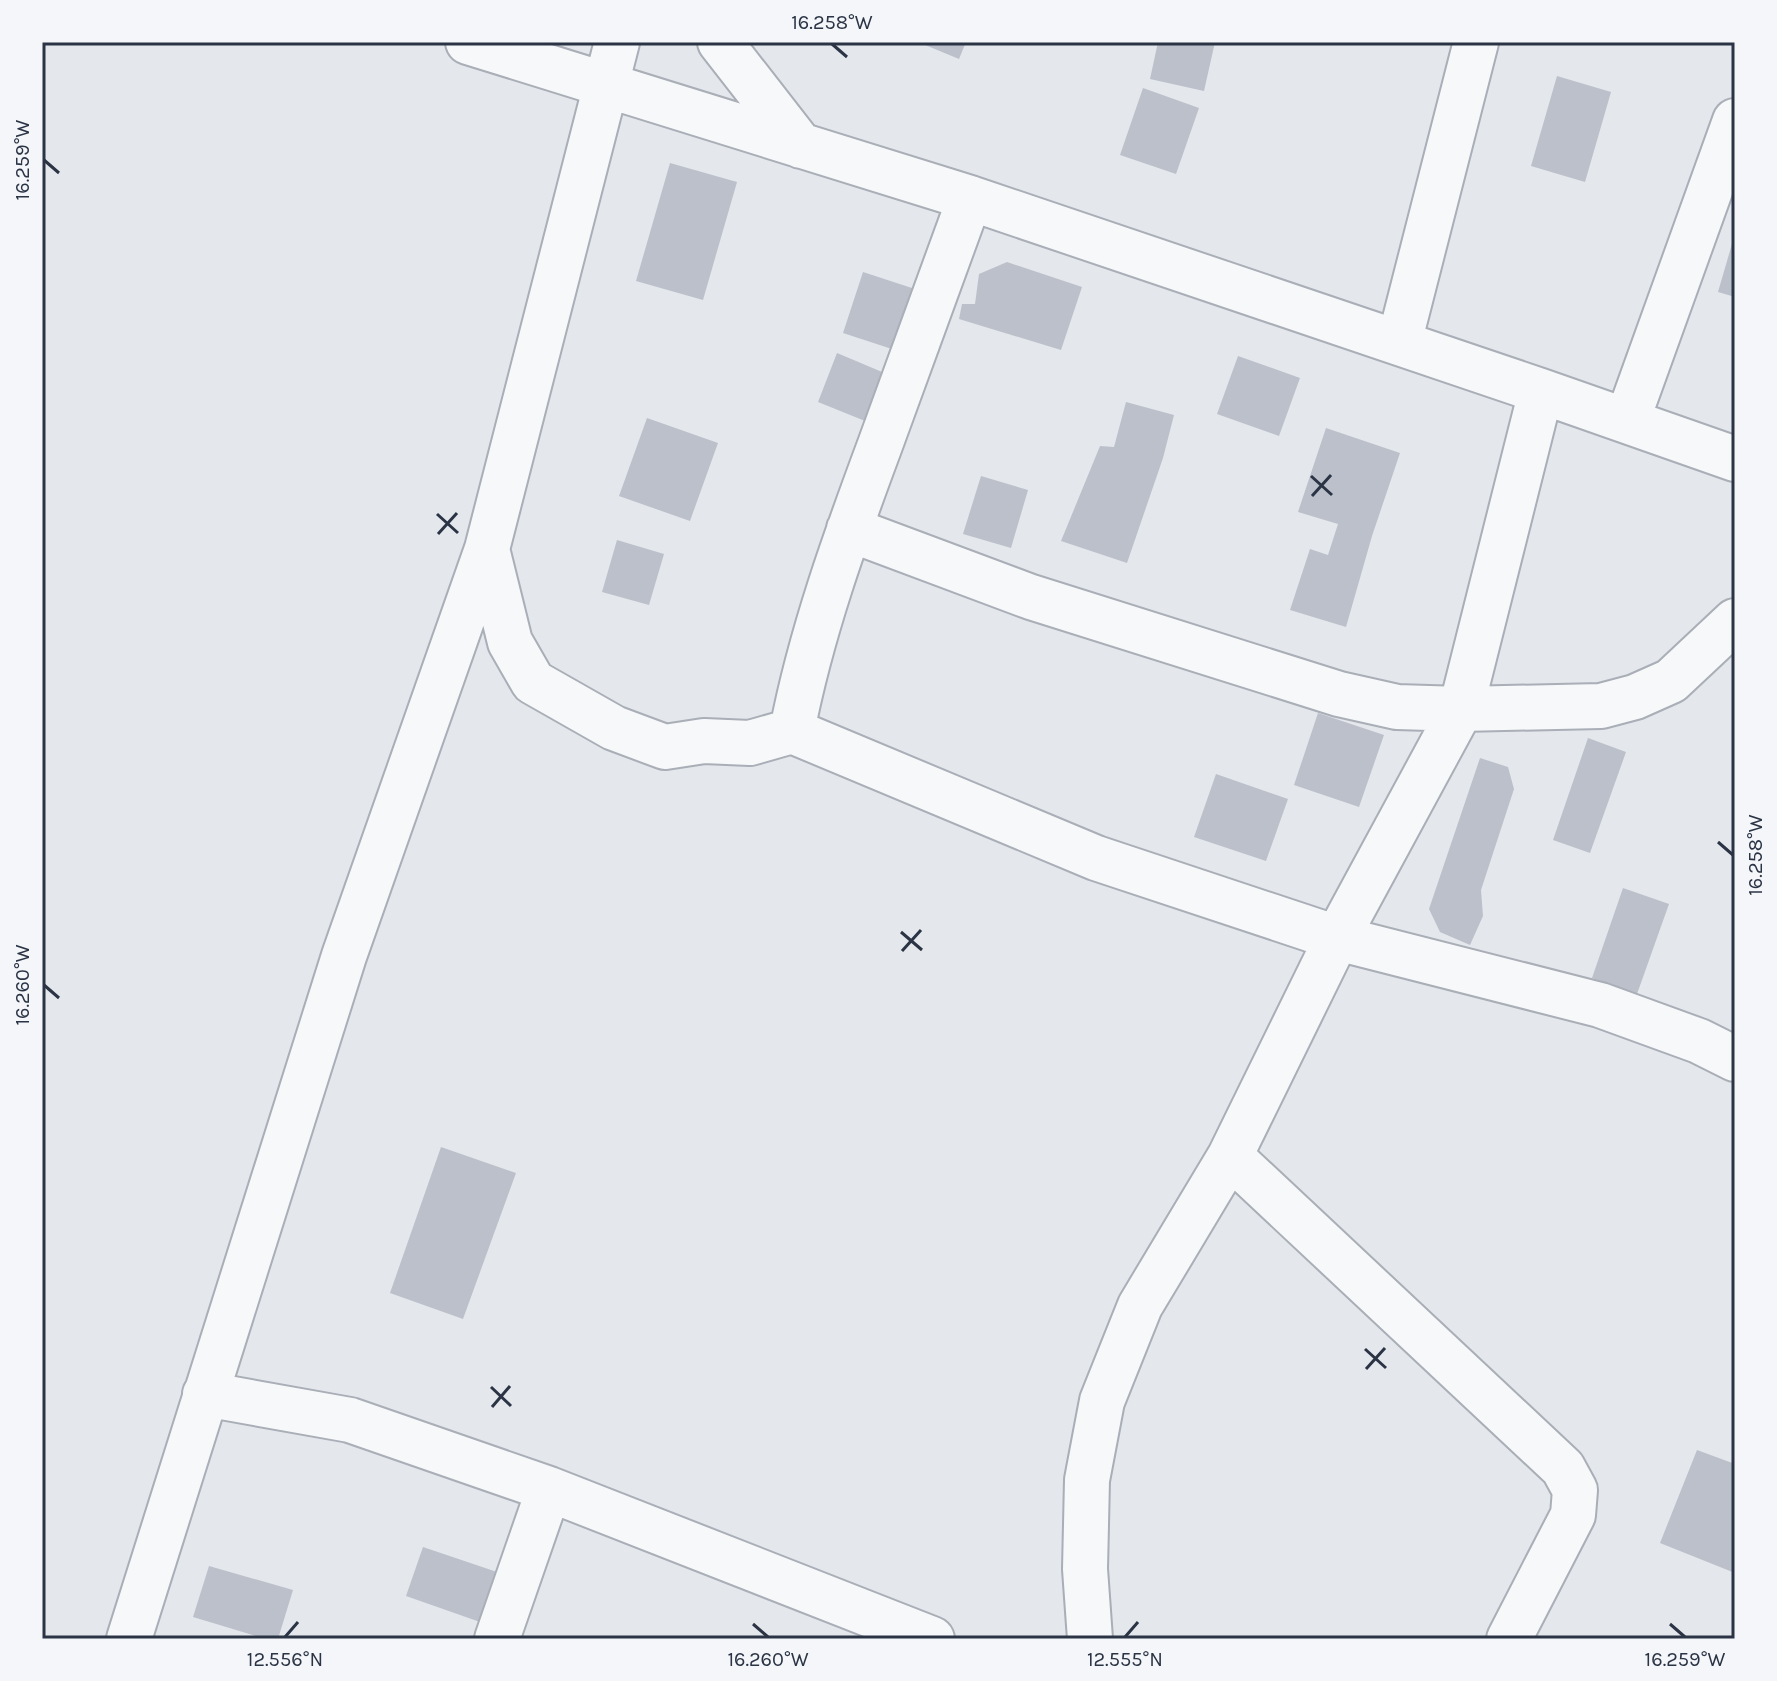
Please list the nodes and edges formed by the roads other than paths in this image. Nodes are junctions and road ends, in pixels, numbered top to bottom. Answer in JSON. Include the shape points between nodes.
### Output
{"nodes":[{"id":1,"x":468,"y":42,"type":"edge"},
{"id":2,"x":617,"y":42,"type":"edge"},
{"id":3,"x":720,"y":42,"type":"edge"},
{"id":4,"x":1476,"y":42,"type":"edge"},
{"id":5,"x":605,"y":85,"type":"junction"},
{"id":6,"x":1735,"y":121,"type":"edge"},
{"id":7,"x":801,"y":146,"type":"junction"},
{"id":8,"x":970,"y":198,"type":"junction"},
{"id":9,"x":1399,"y":343,"type":"junction"},
{"id":10,"x":1541,"y":391,"type":"junction"},
{"id":11,"x":1627,"y":421,"type":"junction"},
{"id":12,"x":1735,"y":459,"type":"edge"},
{"id":13,"x":849,"y":529,"type":"junction"},
{"id":14,"x":487,"y":549,"type":"junction"},
{"id":15,"x":1735,"y":621,"type":"edge"},
{"id":16,"x":1461,"y":709,"type":"junction"},
{"id":17,"x":792,"y":731,"type":"junction"},
{"id":18,"x":1337,"y":938,"type":"junction"},
{"id":19,"x":1735,"y":1059,"type":"edge"},
{"id":20,"x":1230,"y":1156,"type":"junction"},
{"id":21,"x":205,"y":1394,"type":"junction"},
{"id":22,"x":549,"y":1489,"type":"junction"},
{"id":23,"x":129,"y":1639,"type":"edge"},
{"id":24,"x":497,"y":1639,"type":"edge"},
{"id":25,"x":932,"y":1639,"type":"edge"},
{"id":26,"x":1090,"y":1639,"type":"edge"},
{"id":27,"x":1509,"y":1639,"type":"edge"}],
"edges":[{"from":1,"to":5,"type":"street"},
{"from":2,"to":5,"type":"street"},
{"from":3,"to":7,"type":"street"},
{"from":4,"to":9,"type":"street"},
{"from":5,"to":7,"type":"street"},
{"from":5,"to":14,"type":"street"},
{"from":6,"to":11,"type":"street"},
{"from":7,"to":8,"type":"street"},
{"from":8,"to":9,"type":"street"},
{"from":8,"to":13,"type":"street"},
{"from":9,"to":10,"type":"street"},
{"from":10,"to":11,"type":"street"},
{"from":10,"to":16,"type":"street"},
{"from":11,"to":12,"type":"street"},
{"from":13,"to":16,"type":"street","via":[[1031,597],[1339,694],[1397,707]]},
{"from":13,"to":17,"type":"street"},
{"from":14,"to":17,"type":"street","via":[[510,642],[533,682],[614,728],[665,747],[704,741],[750,743]]},
{"from":14,"to":21,"type":"street","via":[[344,956]]},
{"from":15,"to":16,"type":"street","via":[[1671,681],[1635,697],[1601,706]]},
{"from":16,"to":18,"type":"street"},
{"from":17,"to":18,"type":"street","via":[[1096,858]]},
{"from":18,"to":19,"type":"street","via":[[1600,1005]]},
{"from":18,"to":20,"type":"street"},
{"from":20,"to":26,"type":"street","via":[[1140,1306],[1102,1401],[1087,1480]]},
{"from":20,"to":27,"type":"street","via":[[1563,1468],[1575,1490],[1573,1515]]},
{"from":21,"to":22,"type":"street","via":[[350,1420]]},
{"from":21,"to":23,"type":"street"},
{"from":22,"to":24,"type":"street"},
{"from":22,"to":25,"type":"street"}]}
